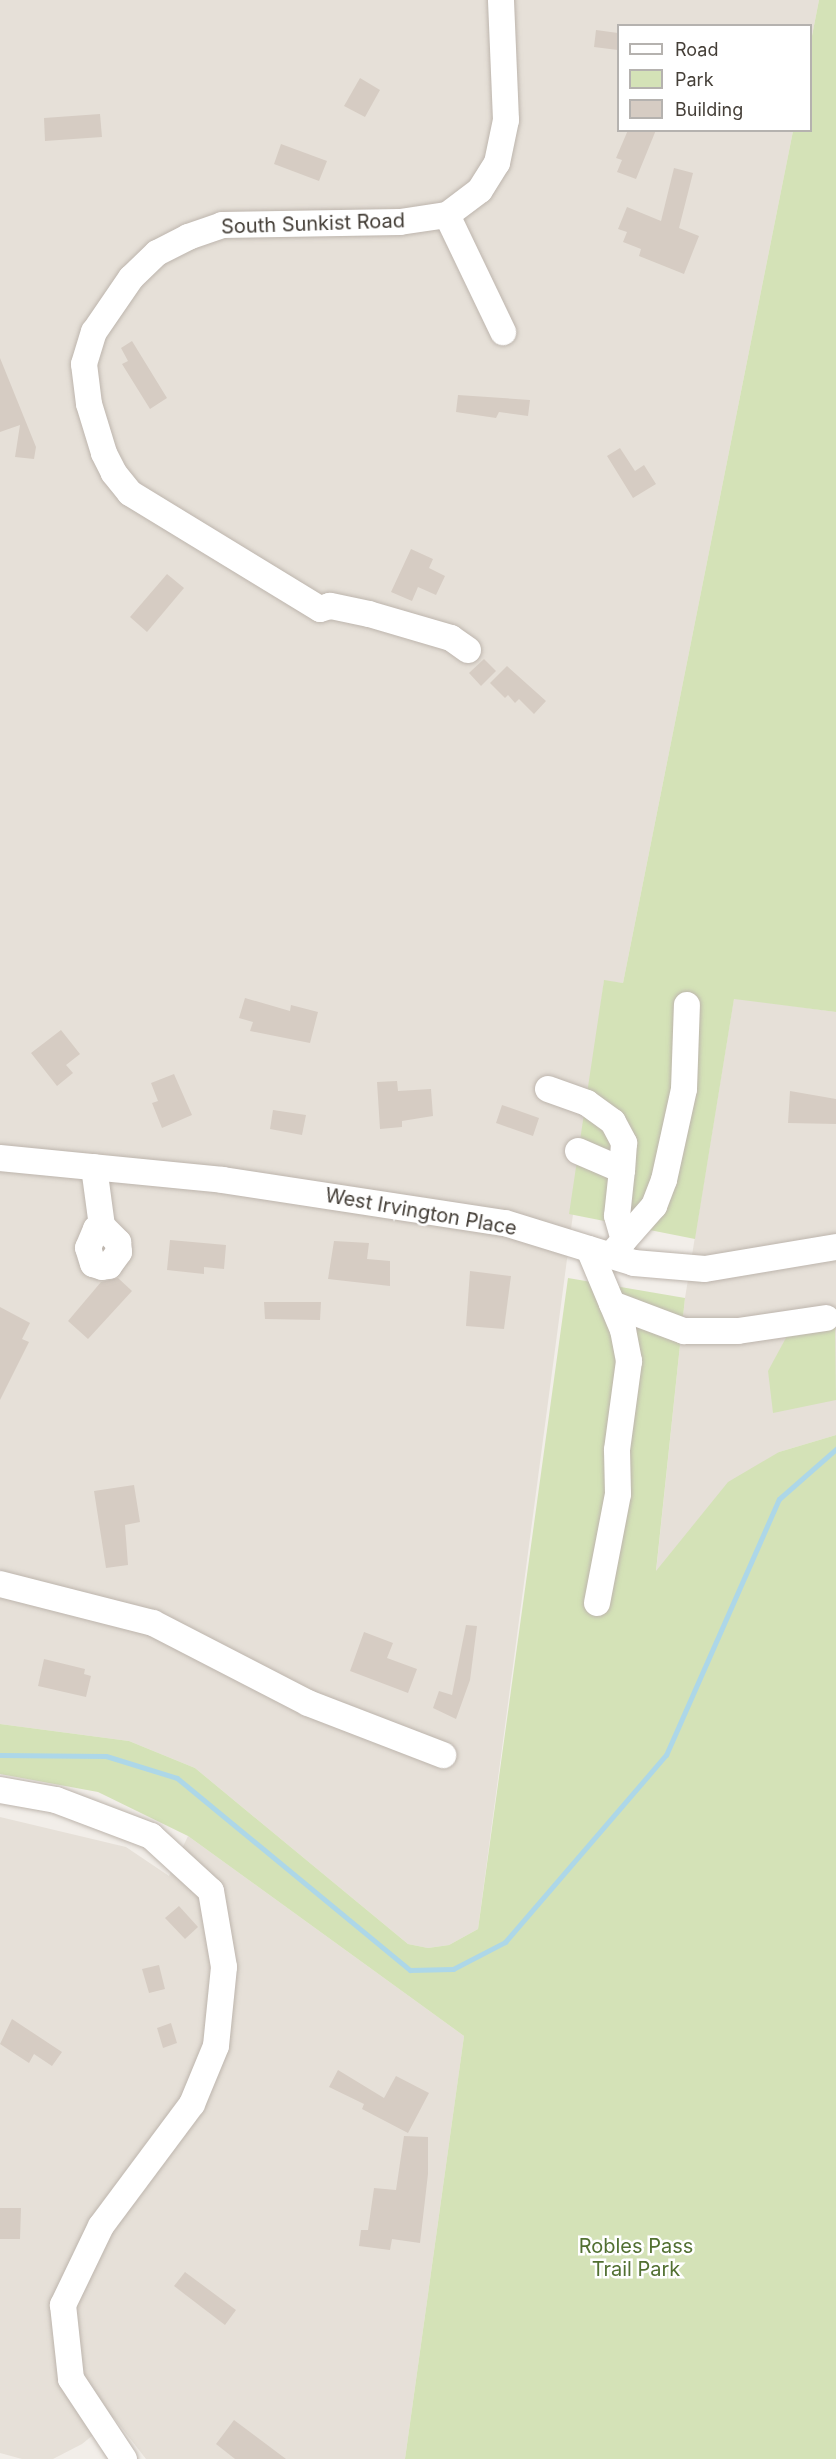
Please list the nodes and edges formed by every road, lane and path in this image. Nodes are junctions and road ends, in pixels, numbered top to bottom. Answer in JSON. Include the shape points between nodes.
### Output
{"nodes":[{"id":1,"x":501,"y":0,"type":"edge"},
{"id":2,"x":447,"y":215,"type":"junction"},
{"id":3,"x":503,"y":332,"type":"dead end"},
{"id":4,"x":468,"y":650,"type":"dead end"},
{"id":5,"x":687,"y":1005,"type":"dead end"},
{"id":6,"x":548,"y":1089,"type":"dead end"},
{"id":7,"x":578,"y":1152,"type":"dead end"},
{"id":8,"x":0,"y":1158,"type":"edge"},
{"id":9,"x":94,"y":1167,"type":"junction"},
{"id":10,"x":622,"y":1170,"type":"junction"},
{"id":11,"x":102,"y":1226,"type":"dead end"},
{"id":12,"x":836,"y":1247,"type":"edge"},
{"id":13,"x":608,"y":1248,"type":"junction"},
{"id":14,"x":612,"y":1304,"type":"junction"},
{"id":15,"x":826,"y":1318,"type":"dead end"},
{"id":16,"x":0,"y":1584,"type":"edge"},
{"id":17,"x":597,"y":1604,"type":"dead end"},
{"id":18,"x":443,"y":1755,"type":"dead end"},
{"id":19,"x":0,"y":1790,"type":"edge"},
{"id":20,"x":114,"y":2456,"type":"edge"}],
"edges":[{"from":1,"to":2,"type":"street","name":"South Sunkist Road","via":[[506,120],[497,163],[480,190]]},
{"from":2,"to":3,"type":"street"},
{"from":2,"to":4,"type":"street","name":"South Sunkist Road","via":[[400,222],[222,225],[188,237],[158,253],[131,278],[86,346],[84,364],[89,404],[104,453],[130,493],[320,609],[330,606],[369,614],[451,638]]},
{"from":5,"to":13,"type":"street","via":[[684,1089],[671,1156],[654,1206]]},
{"from":6,"to":10,"type":"street","via":[[587,1103],[613,1122],[624,1143]]},
{"from":7,"to":10,"type":"street"},
{"from":8,"to":9,"type":"street","name":"West Irvington Place"},
{"from":9,"to":11,"type":"street"},
{"from":9,"to":13,"type":"street","name":"West Irvington Place","via":[[223,1180],[505,1223]]},
{"from":10,"to":13,"type":"street","via":[[617,1216]]},
{"from":12,"to":13,"type":"street","name":"West Irvington Place","via":[[705,1269],[634,1263]]},
{"from":13,"to":14,"type":"street"},
{"from":14,"to":15,"type":"street","via":[[684,1331],[738,1331]]},
{"from":14,"to":17,"type":"street","via":[[623,1330],[629,1381],[617,1450],[618,1494]]},
{"from":16,"to":18,"type":"street","via":[[153,1623],[308,1703]]},
{"from":19,"to":20,"type":"street","via":[[56,1800],[151,1836],[211,1891],[213,1902],[224,1967],[216,2046],[192,2104],[101,2226],[63,2305],[71,2379]]}]}
